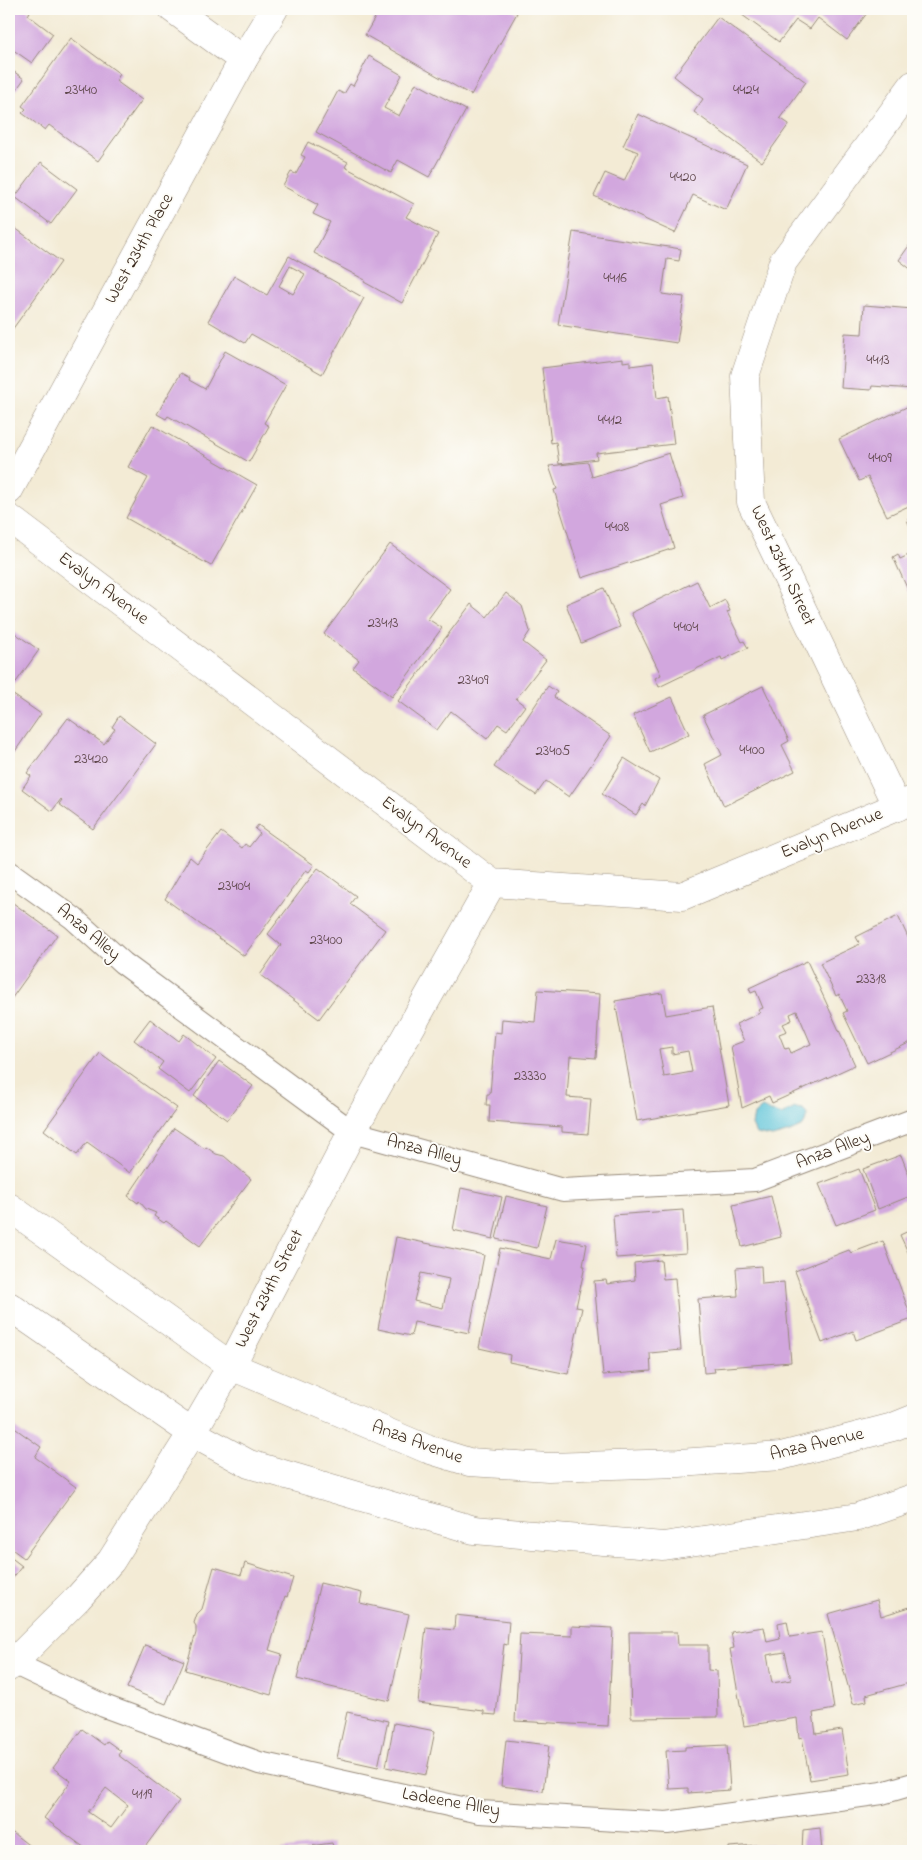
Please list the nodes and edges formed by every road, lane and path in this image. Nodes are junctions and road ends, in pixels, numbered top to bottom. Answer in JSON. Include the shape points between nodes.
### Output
{"nodes":[{"id":1,"x":173,"y":9,"type":"edge"},
{"id":2,"x":274,"y":9,"type":"edge"},
{"id":3,"x":243,"y":60,"type":"junction"},
{"id":4,"x":913,"y":85,"type":"edge"},
{"id":5,"x":9,"y":490,"type":"edge"},
{"id":6,"x":9,"y":518,"type":"edge"},
{"id":7,"x":905,"y":804,"type":"edge"},
{"id":8,"x":9,"y":872,"type":"edge"},
{"id":9,"x":492,"y":883,"type":"junction"},
{"id":10,"x":913,"y":1120,"type":"edge"},
{"id":11,"x":352,"y":1132,"type":"junction"},
{"id":12,"x":9,"y":1207,"type":"edge"},
{"id":13,"x":9,"y":1306,"type":"edge"},
{"id":14,"x":231,"y":1366,"type":"junction"},
{"id":15,"x":913,"y":1418,"type":"edge"},
{"id":16,"x":192,"y":1432,"type":"junction"},
{"id":17,"x":913,"y":1498,"type":"edge"},
{"id":18,"x":10,"y":1664,"type":"edge"},
{"id":19,"x":913,"y":1784,"type":"edge"}],
"edges":[{"from":1,"to":3,"type":"street"},
{"from":2,"to":3,"type":"street","name":"West 234th Place"},
{"from":3,"to":5,"type":"street","name":"West 234th Place"},
{"from":4,"to":7,"type":"street","name":"West 234th Street","via":[[783,262],[745,376],[751,502]]},
{"from":6,"to":9,"type":"street","name":"Evalyn Avenue"},
{"from":7,"to":9,"type":"street","name":"Evalyn Avenue","via":[[682,896]]},
{"from":8,"to":11,"type":"lane","name":"Anza Alley","via":[[73,918],[123,963]]},
{"from":9,"to":11,"type":"street","name":"West 234th Street"},
{"from":10,"to":11,"type":"lane","name":"Anza Alley","via":[[755,1180],[563,1190]]},
{"from":11,"to":14,"type":"street","name":"West 234th Street"},
{"from":12,"to":14,"type":"street","name":"Anza Avenue"},
{"from":13,"to":16,"type":"street"},
{"from":14,"to":15,"type":"street","name":"Anza Avenue","via":[[426,1450],[469,1462],[548,1467],[678,1464],[781,1456],[893,1427]]},
{"from":14,"to":16,"type":"street","name":"West 234th Street"},
{"from":16,"to":17,"type":"street","via":[[249,1464],[474,1530],[663,1546],[858,1517]]},
{"from":16,"to":18,"type":"street","name":"West 234th Street","via":[[111,1561]]},
{"from":18,"to":19,"type":"lane","name":"Ladeene Alley","via":[[104,1706],[259,1763],[480,1812],[667,1823],[882,1793]]}]}
